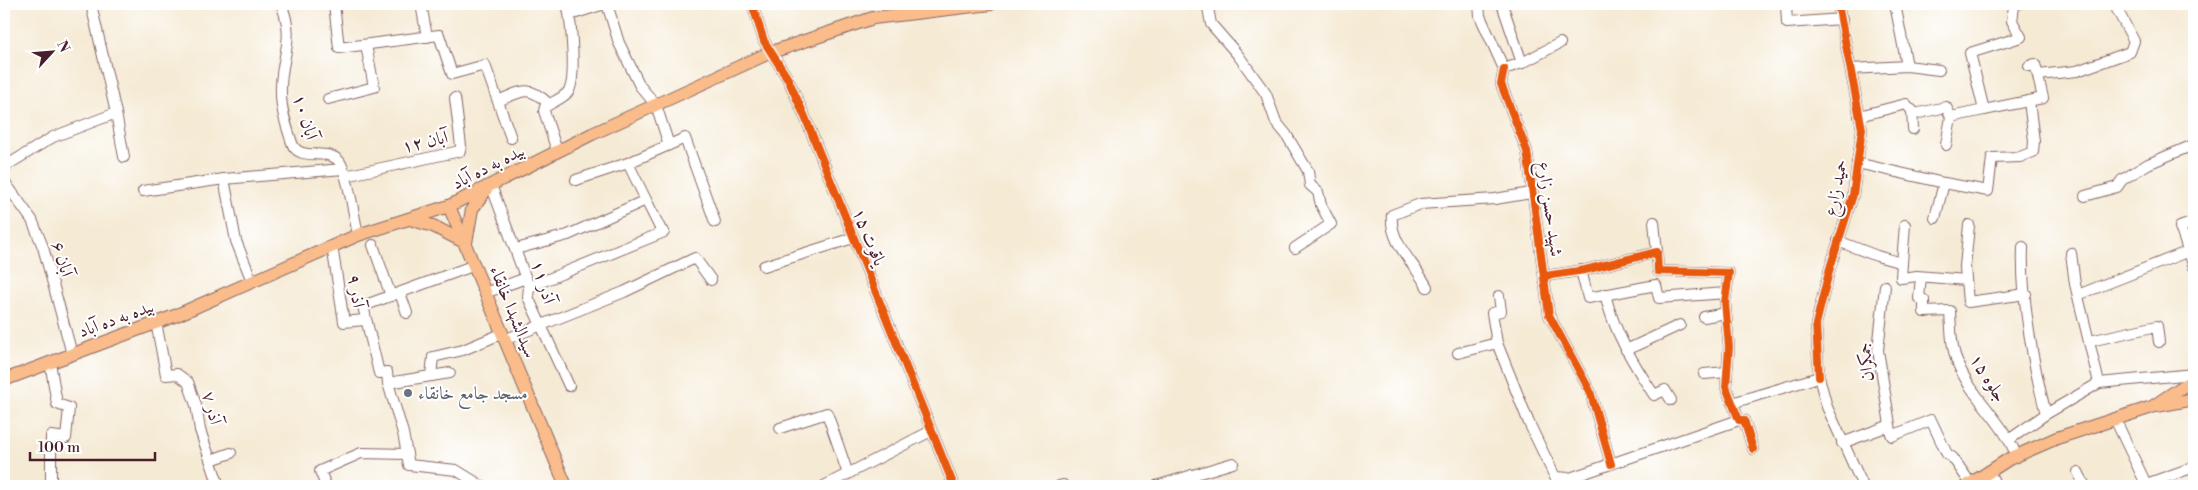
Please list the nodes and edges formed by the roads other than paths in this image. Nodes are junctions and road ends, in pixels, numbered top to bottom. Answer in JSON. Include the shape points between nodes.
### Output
{"nodes":[{"id":1,"x":91,"y":4,"type":"edge"},
{"id":2,"x":281,"y":4,"type":"edge"},
{"id":3,"x":334,"y":4,"type":"edge"},
{"id":4,"x":421,"y":4,"type":"edge"},
{"id":5,"x":567,"y":4,"type":"edge"},
{"id":6,"x":605,"y":4,"type":"edge"},
{"id":7,"x":752,"y":4,"type":"edge"},
{"id":8,"x":992,"y":4,"type":"edge"},
{"id":9,"x":1205,"y":4,"type":"edge"},
{"id":10,"x":1479,"y":4,"type":"edge"},
{"id":11,"x":1502,"y":4,"type":"edge"},
{"id":12,"x":1786,"y":4,"type":"edge"},
{"id":13,"x":1838,"y":4,"type":"edge"},
{"id":14,"x":1895,"y":4,"type":"edge"},
{"id":15,"x":2018,"y":4,"type":"edge"},
{"id":16,"x":2114,"y":4,"type":"edge"},
{"id":17,"x":908,"y":9,"type":"edge"},
{"id":18,"x":570,"y":15,"type":"junction"},
{"id":19,"x":1842,"y":20,"type":"junction"},
{"id":20,"x":427,"y":37,"type":"junction"},
{"id":21,"x":1560,"y":43,"type":"dead end"},
{"id":22,"x":366,"y":44,"type":"junction"},
{"id":23,"x":769,"y":53,"type":"junction"},
{"id":24,"x":1522,"y":63,"type":"junction"},
{"id":25,"x":1907,"y":66,"type":"junction"},
{"id":26,"x":2029,"y":66,"type":"dead end"},
{"id":27,"x":1504,"y":69,"type":"junction"},
{"id":28,"x":1850,"y":69,"type":"junction"},
{"id":29,"x":1939,"y":70,"type":"dead end"},
{"id":30,"x":2038,"y":75,"type":"junction"},
{"id":31,"x":455,"y":98,"type":"dead end"},
{"id":32,"x":328,"y":99,"type":"dead end"},
{"id":33,"x":498,"y":101,"type":"junction"},
{"id":34,"x":2029,"y":101,"type":"junction"},
{"id":35,"x":549,"y":104,"type":"junction"},
{"id":36,"x":656,"y":105,"type":"junction"},
{"id":37,"x":1912,"y":110,"type":"junction"},
{"id":38,"x":1984,"y":110,"type":"junction"},
{"id":39,"x":116,"y":113,"type":"junction"},
{"id":40,"x":1859,"y":116,"type":"junction"},
{"id":41,"x":1951,"y":117,"type":"junction"},
{"id":42,"x":1913,"y":129,"type":"dead end"},
{"id":43,"x":511,"y":138,"type":"dead end"},
{"id":44,"x":2193,"y":142,"type":"edge"},
{"id":45,"x":669,"y":145,"type":"junction"},
{"id":46,"x":1946,"y":145,"type":"dead end"},
{"id":47,"x":557,"y":151,"type":"junction"},
{"id":48,"x":124,"y":156,"type":"dead end"},
{"id":49,"x":628,"y":162,"type":"junction"},
{"id":50,"x":1857,"y":163,"type":"junction"},
{"id":51,"x":4,"y":168,"type":"edge"},
{"id":52,"x":344,"y":172,"type":"junction"},
{"id":53,"x":224,"y":180,"type":"junction"},
{"id":54,"x":576,"y":180,"type":"dead end"},
{"id":55,"x":4,"y":181,"type":"edge"},
{"id":56,"x":1944,"y":183,"type":"junction"},
{"id":57,"x":490,"y":185,"type":"junction"},
{"id":58,"x":143,"y":191,"type":"dead end"},
{"id":59,"x":1531,"y":193,"type":"junction"},
{"id":60,"x":2085,"y":196,"type":"dead end"},
{"id":61,"x":646,"y":200,"type":"junction"},
{"id":62,"x":449,"y":206,"type":"junction"},
{"id":63,"x":1935,"y":218,"type":"dead end"},
{"id":64,"x":410,"y":219,"type":"junction"},
{"id":65,"x":714,"y":222,"type":"dead end"},
{"id":66,"x":1654,"y":222,"type":"dead end"},
{"id":67,"x":2194,"y":222,"type":"edge"},
{"id":68,"x":1905,"y":225,"type":"dead end"},
{"id":69,"x":1969,"y":225,"type":"dead end"},
{"id":70,"x":358,"y":235,"type":"junction"},
{"id":71,"x":853,"y":238,"type":"junction"},
{"id":72,"x":1838,"y":241,"type":"junction"},
{"id":73,"x":466,"y":243,"type":"junction"},
{"id":74,"x":373,"y":245,"type":"dead end"},
{"id":75,"x":332,"y":246,"type":"junction"},
{"id":76,"x":2023,"y":247,"type":"dead end"},
{"id":77,"x":1295,"y":248,"type":"dead end"},
{"id":78,"x":516,"y":249,"type":"junction"},
{"id":79,"x":2189,"y":251,"type":"junction"},
{"id":80,"x":1657,"y":252,"type":"junction"},
{"id":81,"x":2071,"y":253,"type":"dead end"},
{"id":82,"x":1902,"y":262,"type":"junction"},
{"id":83,"x":475,"y":265,"type":"junction"},
{"id":84,"x":764,"y":266,"type":"dead end"},
{"id":85,"x":2194,"y":267,"type":"edge"},
{"id":86,"x":1581,"y":270,"type":"junction"},
{"id":87,"x":1545,"y":276,"type":"junction"},
{"id":88,"x":1922,"y":277,"type":"junction"},
{"id":89,"x":252,"y":280,"type":"junction"},
{"id":90,"x":712,"y":280,"type":"dead end"},
{"id":91,"x":1966,"y":280,"type":"junction"},
{"id":92,"x":527,"y":282,"type":"junction"},
{"id":93,"x":1885,"y":286,"type":"dead end"},
{"id":94,"x":1427,"y":287,"type":"dead end"},
{"id":95,"x":485,"y":293,"type":"junction"},
{"id":96,"x":1726,"y":293,"type":"junction"},
{"id":97,"x":396,"y":294,"type":"junction"},
{"id":98,"x":1605,"y":294,"type":"junction"},
{"id":99,"x":2026,"y":294,"type":"junction"},
{"id":100,"x":2078,"y":295,"type":"junction"},
{"id":101,"x":1499,"y":296,"type":"dead end"},
{"id":102,"x":407,"y":313,"type":"dead end"},
{"id":103,"x":1726,"y":313,"type":"junction"},
{"id":104,"x":1704,"y":317,"type":"dead end"},
{"id":105,"x":364,"y":320,"type":"junction"},
{"id":106,"x":156,"y":322,"type":"junction"},
{"id":107,"x":540,"y":325,"type":"junction"},
{"id":108,"x":1680,"y":325,"type":"dead end"},
{"id":109,"x":503,"y":337,"type":"junction"},
{"id":110,"x":2090,"y":341,"type":"junction"},
{"id":111,"x":2159,"y":342,"type":"dead end"},
{"id":112,"x":1497,"y":343,"type":"junction"},
{"id":113,"x":1626,"y":350,"type":"junction"},
{"id":114,"x":1458,"y":352,"type":"dead end"},
{"id":115,"x":72,"y":354,"type":"junction"},
{"id":116,"x":50,"y":362,"type":"junction"},
{"id":117,"x":1726,"y":372,"type":"junction"},
{"id":118,"x":450,"y":373,"type":"dead end"},
{"id":119,"x":1704,"y":374,"type":"dead end"},
{"id":120,"x":431,"y":376,"type":"junction"},
{"id":121,"x":1819,"y":377,"type":"junction"},
{"id":122,"x":2194,"y":378,"type":"edge"},
{"id":123,"x":4,"y":380,"type":"edge"},
{"id":124,"x":388,"y":383,"type":"junction"},
{"id":125,"x":2098,"y":383,"type":"junction"},
{"id":126,"x":569,"y":386,"type":"dead end"},
{"id":127,"x":2194,"y":399,"type":"edge"},
{"id":128,"x":1671,"y":400,"type":"dead end"},
{"id":129,"x":1732,"y":403,"type":"junction"},
{"id":130,"x":2152,"y":407,"type":"junction"},
{"id":131,"x":2046,"y":414,"type":"junction"},
{"id":132,"x":2115,"y":419,"type":"junction"},
{"id":133,"x":1739,"y":420,"type":"junction"},
{"id":134,"x":780,"y":428,"type":"dead end"},
{"id":135,"x":931,"y":430,"type":"junction"},
{"id":136,"x":1892,"y":436,"type":"junction"},
{"id":137,"x":2010,"y":439,"type":"junction"},
{"id":138,"x":1842,"y":443,"type":"junction"},
{"id":139,"x":1753,"y":449,"type":"dead end"},
{"id":140,"x":231,"y":453,"type":"dead end"},
{"id":141,"x":407,"y":454,"type":"junction"},
{"id":142,"x":2016,"y":456,"type":"junction"},
{"id":143,"x":211,"y":460,"type":"junction"},
{"id":144,"x":1233,"y":463,"type":"dead end"},
{"id":145,"x":1611,"y":464,"type":"junction"},
{"id":146,"x":2194,"y":466,"type":"edge"},
{"id":147,"x":1989,"y":471,"type":"junction"},
{"id":148,"x":2078,"y":472,"type":"dead end"},
{"id":149,"x":848,"y":474,"type":"junction"},
{"id":150,"x":1192,"y":475,"type":"junction"},
{"id":151,"x":1572,"y":482,"type":"edge"},
{"id":152,"x":954,"y":485,"type":"edge"},
{"id":153,"x":1969,"y":485,"type":"edge"},
{"id":154,"x":2145,"y":485,"type":"edge"},
{"id":155,"x":50,"y":486,"type":"edge"},
{"id":156,"x":219,"y":486,"type":"edge"},
{"id":157,"x":326,"y":486,"type":"edge"},
{"id":158,"x":482,"y":486,"type":"edge"},
{"id":159,"x":566,"y":486,"type":"edge"},
{"id":160,"x":824,"y":486,"type":"edge"},
{"id":161,"x":1156,"y":486,"type":"edge"},
{"id":162,"x":1195,"y":486,"type":"edge"},
{"id":163,"x":1863,"y":486,"type":"edge"},
{"id":164,"x":1996,"y":486,"type":"edge"},
{"id":165,"x":2085,"y":486,"type":"edge"}],
"edges":[{"from":1,"to":39,"type":"street"},
{"from":2,"to":52,"type":"street","name":"آبان ۱۰","via":[[288,41],[280,94],[293,145],[302,153],[333,156],[339,160]]},
{"from":3,"to":22,"type":"street","via":[[339,48]]},
{"from":4,"to":20,"type":"street"},
{"from":5,"to":18,"type":"street"},
{"from":6,"to":18,"type":"street"},
{"from":6,"to":36,"type":"street","via":[[640,86]]},
{"from":7,"to":23,"type":"street","name":"یاقوت ۱۵"},
{"from":8,"to":17,"type":"main road","name":"بیده به ده آباد"},
{"from":9,"to":77,"type":"street","via":[[1210,24],[1266,94],[1276,122],[1308,171],[1310,185],[1318,192],[1332,224]]},
{"from":10,"to":27,"type":"street","via":[[1480,16]]},
{"from":11,"to":24,"type":"street"},
{"from":12,"to":19,"type":"street","via":[[1787,23]]},
{"from":13,"to":19,"type":"street","name":"حمید زارع"},
{"from":14,"to":25,"type":"street"},
{"from":15,"to":38,"type":"street","via":[[2014,6],[2012,20],[2021,37],[1970,53]]},
{"from":16,"to":30,"type":"street","via":[[2134,41],[2130,52],[2077,71]]},
{"from":17,"to":23,"type":"main road","name":"بیده به ده آباد"},
{"from":18,"to":35,"type":"street","via":[[571,85],[566,94]]},
{"from":19,"to":28,"type":"street","name":"حمید زارع"},
{"from":20,"to":22,"type":"street"},
{"from":20,"to":33,"type":"street","via":[[439,35],[452,74],[485,65]]},
{"from":21,"to":24,"type":"street"},
{"from":22,"to":32,"type":"street","via":[[374,87]]},
{"from":23,"to":36,"type":"main road","name":"بیده به ده آباد"},
{"from":23,"to":71,"type":"street","name":"یاقوت ۱۵","via":[[788,79],[805,116]]},
{"from":24,"to":27,"type":"street"},
{"from":25,"to":28,"type":"street"},
{"from":25,"to":29,"type":"street"},
{"from":26,"to":30,"type":"street","via":[[2036,64]]},
{"from":27,"to":59,"type":"street","name":"شهید حسن زارع","via":[[1500,84],[1527,151]]},
{"from":28,"to":40,"type":"street","name":"حمید زارع"},
{"from":30,"to":34,"type":"street","via":[[2043,98]]},
{"from":31,"to":52,"type":"street","name":"آبان ۱۲","via":[[460,151]]},
{"from":33,"to":35,"type":"street","via":[[524,90],[536,92]]},
{"from":33,"to":43,"type":"street"},
{"from":34,"to":38,"type":"street"},
{"from":34,"to":56,"type":"street","via":[[2033,152],[2020,157],[1992,158],[1988,191]]},
{"from":35,"to":47,"type":"street","via":[[545,107],[544,116]]},
{"from":36,"to":45,"type":"street"},
{"from":36,"to":47,"type":"main road","name":"بیده به ده آباد"},
{"from":37,"to":40,"type":"street","via":[[1906,104]]},
{"from":37,"to":41,"type":"street","via":[[1915,114],[1946,107]]},
{"from":37,"to":42,"type":"street"},
{"from":38,"to":41,"type":"street"},
{"from":39,"to":48,"type":"street"},
{"from":39,"to":51,"type":"street","via":[[53,137]]},
{"from":40,"to":50,"type":"street","name":"حمید زارع","via":[[1862,129]]},
{"from":41,"to":46,"type":"street"},
{"from":44,"to":60,"type":"street","via":[[2148,164],[2122,180],[2117,187]]},
{"from":45,"to":49,"type":"street"},
{"from":45,"to":65,"type":"street","via":[[685,138]]},
{"from":47,"to":57,"type":"main road","name":"بیده به ده آباد"},
{"from":49,"to":54,"type":"street"},
{"from":49,"to":61,"type":"street"},
{"from":50,"to":56,"type":"street"},
{"from":50,"to":72,"type":"street","name":"حمید زارع","via":[[1853,195]]},
{"from":52,"to":53,"type":"street"},
{"from":52,"to":70,"type":"street"},
{"from":53,"to":58,"type":"street"},
{"from":53,"to":89,"type":"street","via":[[236,241]]},
{"from":55,"to":115,"type":"street","name":"آبان ۶","via":[[32,220],[43,247]]},
{"from":56,"to":63,"type":"street"},
{"from":57,"to":62,"type":"main road","name":"بیده به ده آباد"},
{"from":57,"to":73,"type":"main road","via":[[472,209]]},
{"from":57,"to":78,"type":"street","name":"آذر ۱۱"},
{"from":59,"to":87,"type":"street","name":"شهید حسن زارع"},
{"from":59,"to":94,"type":"street","via":[[1420,204],[1392,215],[1391,225],[1399,245]]},
{"from":61,"to":78,"type":"street","via":[[568,235]]},
{"from":61,"to":92,"type":"street","via":[[663,232]]},
{"from":62,"to":64,"type":"main road","name":"بیده به ده آباد"},
{"from":62,"to":73,"type":"main road","name":"سیدالشهدا خانقاء"},
{"from":64,"to":70,"type":"main road","name":"بیده به ده آباد"},
{"from":64,"to":73,"type":"main road","via":[[433,226]]},
{"from":66,"to":80,"type":"street"},
{"from":67,"to":79,"type":"street","via":[[2180,227]]},
{"from":68,"to":82,"type":"street"},
{"from":69,"to":91,"type":"street"},
{"from":70,"to":75,"type":"main road","name":"بیده به ده آباد"},
{"from":71,"to":84,"type":"street"},
{"from":71,"to":135,"type":"street","name":"یاقوت ۱۵"},
{"from":72,"to":82,"type":"street"},
{"from":72,"to":121,"type":"street","name":"حمید زارع","via":[[1816,324]]},
{"from":73,"to":83,"type":"main road","name":"سیدالشهدا خانقاء"},
{"from":74,"to":97,"type":"street"},
{"from":75,"to":89,"type":"main road","name":"بیده به ده آباد"},
{"from":75,"to":105,"type":"street","name":"آذر ۹","via":[[344,322]]},
{"from":76,"to":99,"type":"street","via":[[2022,273]]},
{"from":78,"to":92,"type":"street","name":"آذر ۱۱"},
{"from":79,"to":85,"type":"street"},
{"from":79,"to":100,"type":"street"},
{"from":80,"to":86,"type":"street"},
{"from":80,"to":96,"type":"street","via":[[1658,271],[1729,273]]},
{"from":81,"to":100,"type":"street"},
{"from":82,"to":88,"type":"street","via":[[1901,278]]},
{"from":83,"to":95,"type":"main road","name":"سیدالشهدا خانقاء"},
{"from":83,"to":97,"type":"street"},
{"from":86,"to":87,"type":"street"},
{"from":86,"to":98,"type":"street","via":[[1588,298]]},
{"from":87,"to":145,"type":"street","name":"شهید حسن زارع","via":[[1549,315],[1590,391]]},
{"from":88,"to":91,"type":"street"},
{"from":88,"to":137,"type":"street","name":"جلوه ۱۵","via":[[1920,298],[1924,300],[1924,312],[1950,311],[1951,335],[1958,364]]},
{"from":89,"to":106,"type":"main road","name":"بیده به ده آباد"},
{"from":90,"to":107,"type":"street","via":[[695,258],[624,292]]},
{"from":91,"to":99,"type":"street","via":[[1968,302]]},
{"from":92,"to":95,"type":"street"},
{"from":92,"to":107,"type":"street","name":"آذر ۱۱","via":[[528,297]]},
{"from":93,"to":136,"type":"street","name":"جمکران","via":[[1878,350]]},
{"from":95,"to":109,"type":"main road","name":"سیدالشهدا خانقاء"},
{"from":96,"to":98,"type":"street","via":[[1658,298],[1656,285]]},
{"from":96,"to":103,"type":"street"},
{"from":97,"to":102,"type":"street"},
{"from":97,"to":105,"type":"street","via":[[362,306]]},
{"from":98,"to":113,"type":"street"},
{"from":99,"to":131,"type":"street","via":[[2032,351]]},
{"from":100,"to":110,"type":"street"},
{"from":101,"to":112,"type":"street","via":[[1501,311],[1492,313]]},
{"from":103,"to":104,"type":"street"},
{"from":103,"to":117,"type":"street","via":[[1729,347]]},
{"from":105,"to":124,"type":"street","via":[[379,373],[387,372]]},
{"from":106,"to":115,"type":"main road","name":"بیده به ده آباد"},
{"from":106,"to":143,"type":"street","name":"آذر ۷","via":[[166,375],[177,374],[188,382]]},
{"from":107,"to":109,"type":"street"},
{"from":107,"to":126,"type":"street","name":"آذر ۱۱"},
{"from":108,"to":113,"type":"street"},
{"from":109,"to":120,"type":"street","via":[[433,357]]},
{"from":109,"to":159,"type":"main road","name":"سیدالشهدا خانقاء"},
{"from":110,"to":111,"type":"street","via":[[2157,326]]},
{"from":110,"to":125,"type":"street"},
{"from":112,"to":114,"type":"street"},
{"from":112,"to":151,"type":"street","via":[[1555,478]]},
{"from":113,"to":128,"type":"street","via":[[1654,396],[1665,390]]},
{"from":115,"to":116,"type":"main road","name":"بیده به ده آباد"},
{"from":116,"to":123,"type":"main road","name":"بیده به ده آباد"},
{"from":116,"to":155,"type":"street","via":[[57,404],[69,408],[66,438],[51,436]]},
{"from":117,"to":119,"type":"street"},
{"from":117,"to":129,"type":"street","via":[[1726,387]]},
{"from":118,"to":120,"type":"street"},
{"from":120,"to":124,"type":"street"},
{"from":121,"to":129,"type":"street"},
{"from":121,"to":138,"type":"street","name":"حمید زارع"},
{"from":122,"to":125,"type":"street"},
{"from":122,"to":127,"type":"main road"},
{"from":122,"to":130,"type":"main road"},
{"from":124,"to":141,"type":"street"},
{"from":125,"to":131,"type":"street"},
{"from":127,"to":130,"type":"main road"},
{"from":129,"to":133,"type":"street"},
{"from":130,"to":132,"type":"main road"},
{"from":131,"to":137,"type":"street"},
{"from":132,"to":142,"type":"main road","via":[[2057,438]]},
{"from":132,"to":154,"type":"street"},
{"from":133,"to":139,"type":"street","via":[[1744,420]]},
{"from":133,"to":145,"type":"street"},
{"from":134,"to":149,"type":"street","via":[[826,413]]},
{"from":135,"to":149,"type":"street"},
{"from":135,"to":152,"type":"street","name":"یاقوت ۱۵"},
{"from":136,"to":138,"type":"street","via":[[1888,426]]},
{"from":136,"to":153,"type":"street","via":[[1931,420],[1947,454],[1953,458]]},
{"from":137,"to":142,"type":"street","name":"جلوه ۱۵"},
{"from":138,"to":163,"type":"street","name":"حمید زارع"},
{"from":140,"to":143,"type":"street"},
{"from":141,"to":157,"type":"street","via":[[361,453],[320,472]]},
{"from":141,"to":158,"type":"street","via":[[409,465],[456,470]]},
{"from":142,"to":147,"type":"main road"},
{"from":143,"to":156,"type":"street"},
{"from":144,"to":150,"type":"street"},
{"from":145,"to":151,"type":"street"},
{"from":146,"to":154,"type":"street"},
{"from":147,"to":153,"type":"main road"},
{"from":147,"to":164,"type":"street"},
{"from":148,"to":165,"type":"street"},
{"from":149,"to":160,"type":"street"},
{"from":150,"to":161,"type":"street"},
{"from":150,"to":162,"type":"street"}]}
